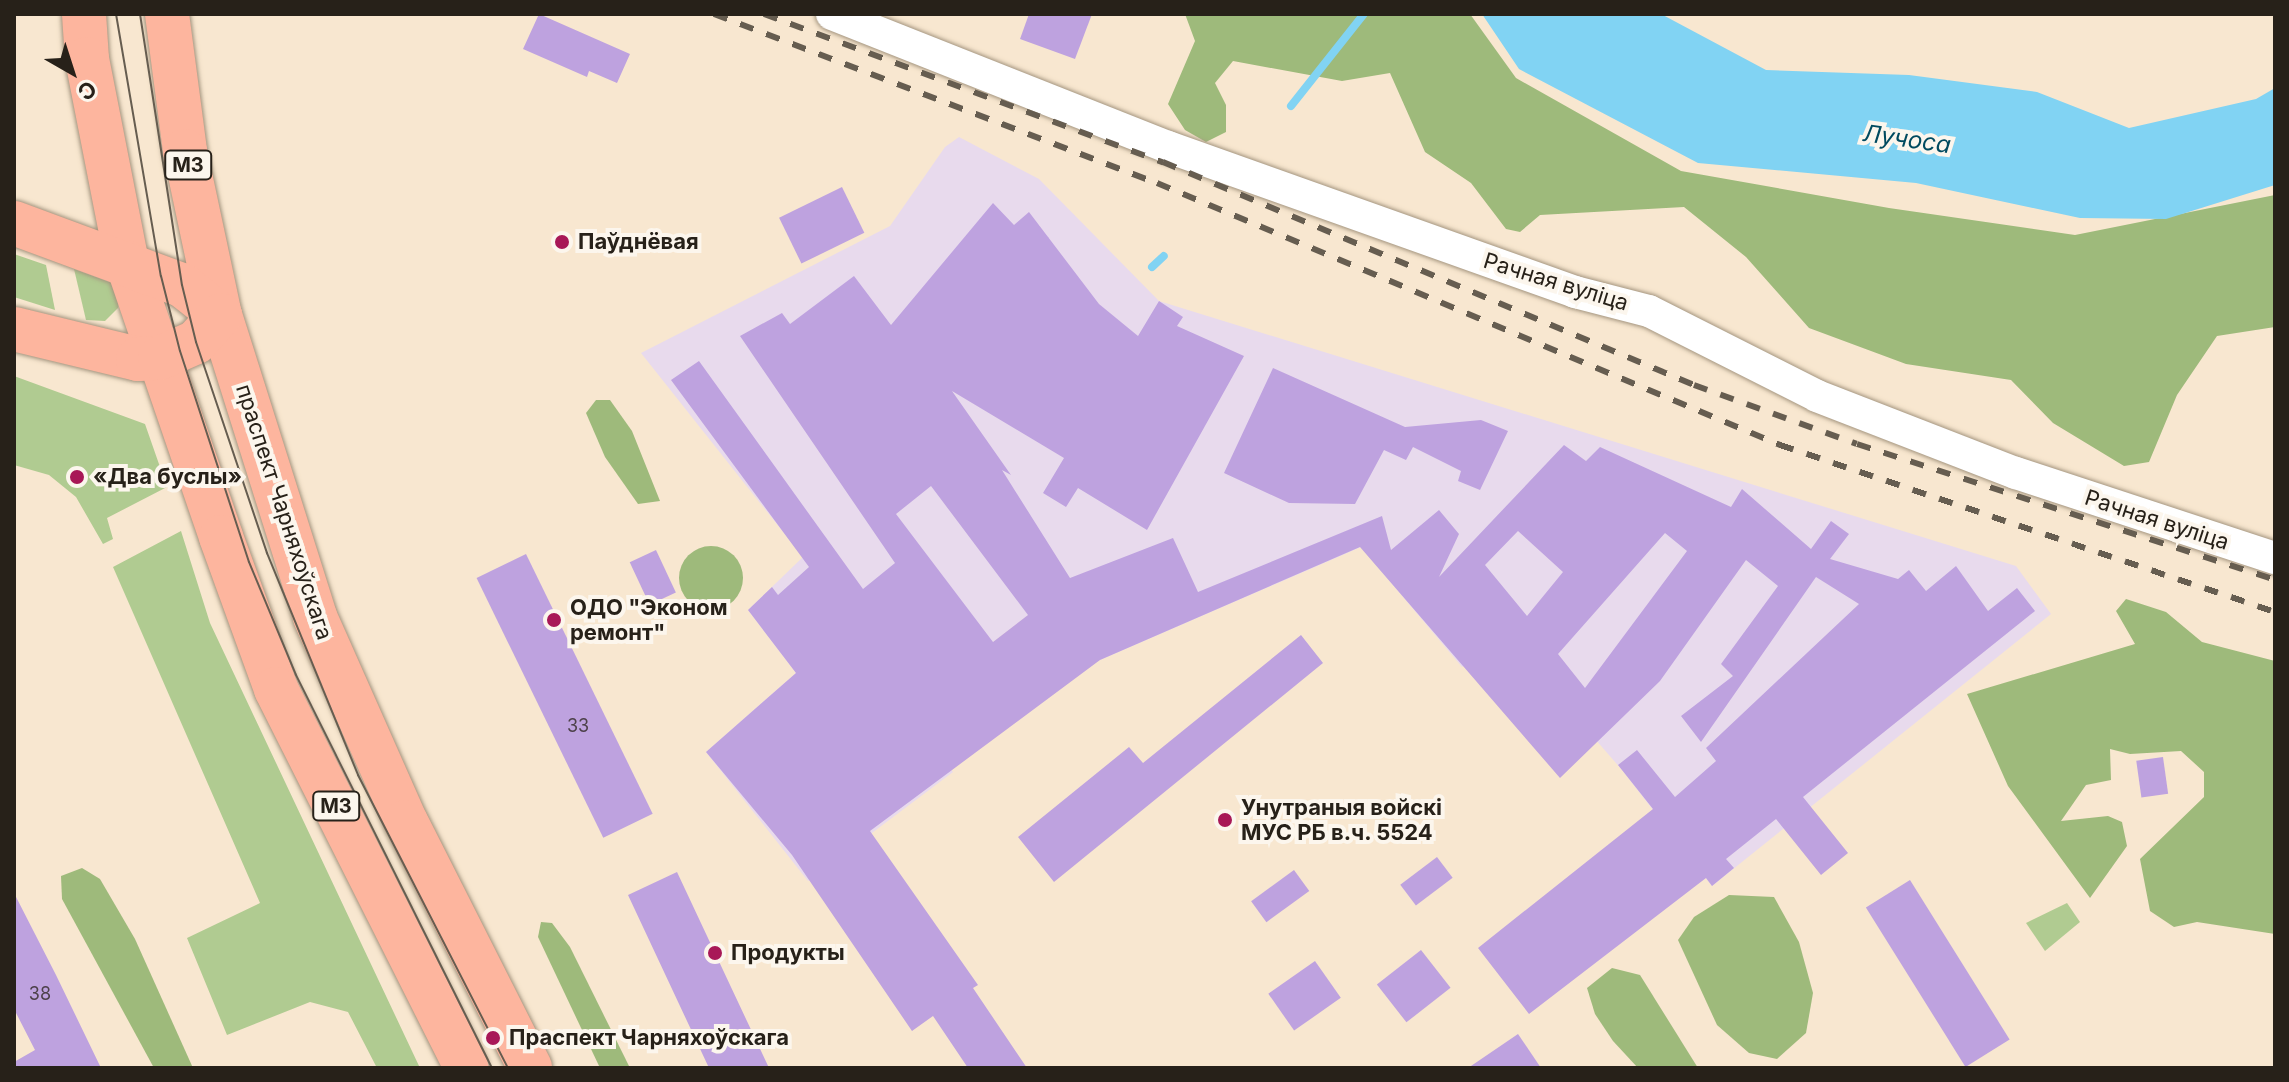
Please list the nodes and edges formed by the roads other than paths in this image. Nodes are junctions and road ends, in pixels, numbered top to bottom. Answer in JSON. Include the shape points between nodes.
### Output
{"nodes":[{"id":1,"x":84,"y":14,"type":"edge"},
{"id":2,"x":167,"y":14,"type":"edge"},
{"id":3,"x":832,"y":14,"type":"edge"},
{"id":4,"x":14,"y":223,"type":"edge"},
{"id":5,"x":127,"y":262,"type":"junction"},
{"id":6,"x":220,"y":315,"type":"junction"},
{"id":7,"x":14,"y":329,"type":"edge"},
{"id":8,"x":160,"y":358,"type":"junction"},
{"id":9,"x":2275,"y":558,"type":"edge"},
{"id":10,"x":467,"y":1068,"type":"edge"},
{"id":11,"x":530,"y":1068,"type":"edge"}],
"edges":[{"from":1,"to":5,"type":"main road","number":"М3","via":[[87,59]]},
{"from":2,"to":6,"type":"main road","name":"праспект Чарняхоўскага","number":"М3","via":[[185,151]]},
{"from":3,"to":9,"type":"street","name":"Рачная вуліца","via":[[1168,147],[1575,292],[1649,311],[1817,396],[2016,473]]},
{"from":4,"to":5,"type":"main road"},
{"from":5,"to":6,"type":"main road","via":[[182,285]]},
{"from":5,"to":8,"type":"main road","number":"М3"},
{"from":6,"to":8,"type":"main road","via":[[196,342]]},
{"from":6,"to":11,"type":"main road","name":"праспект Чарняхоўскага","number":"М3","via":[[315,617],[406,822]]},
{"from":7,"to":8,"type":"main road","via":[[87,349]]},
{"from":8,"to":10,"type":"main road","number":"М3","via":[[276,689]]}]}
